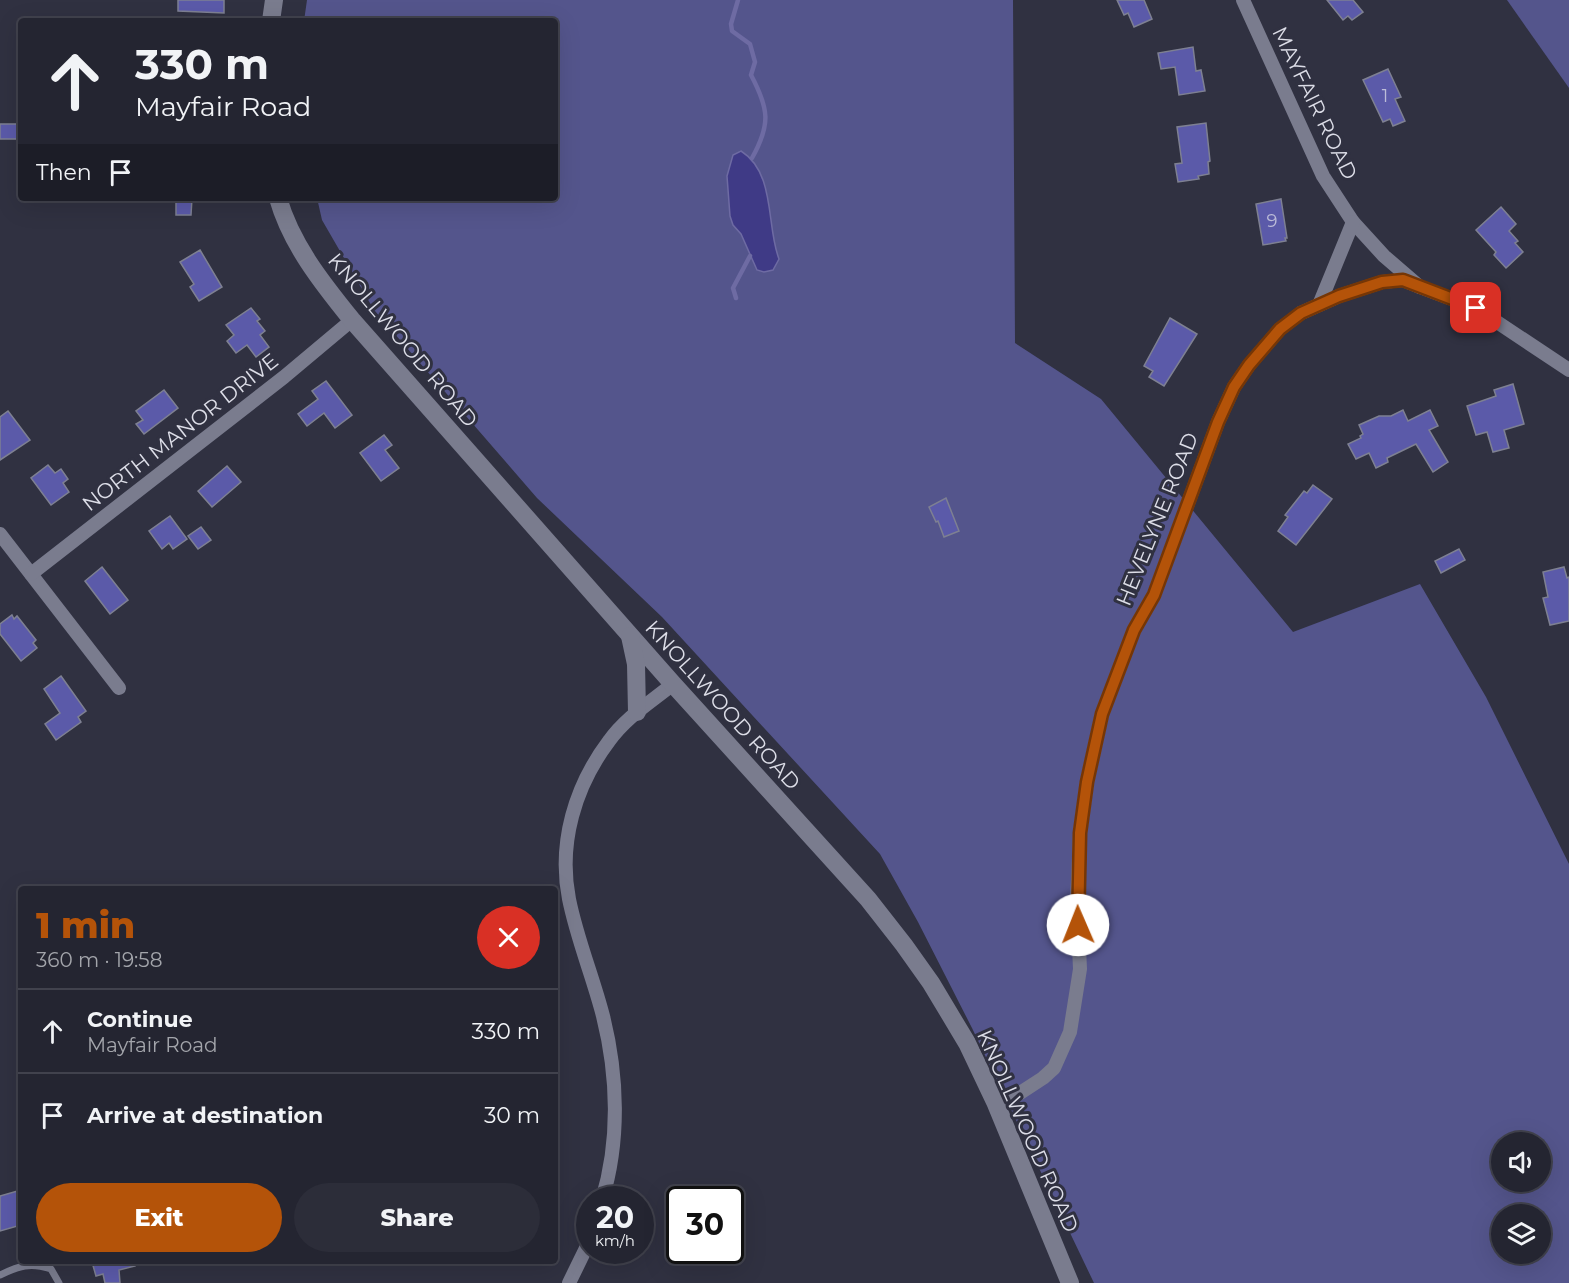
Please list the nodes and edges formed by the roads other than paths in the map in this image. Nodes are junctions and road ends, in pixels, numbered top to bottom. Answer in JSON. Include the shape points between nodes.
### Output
{"nodes":[{"id":1,"x":274,"y":0,"type":"edge"},
{"id":2,"x":1243,"y":0,"type":"edge"},
{"id":3,"x":271,"y":18,"type":"edge"},
{"id":4,"x":279,"y":201,"type":"edge"},
{"id":5,"x":1353,"y":222,"type":"junction"},
{"id":6,"x":1420,"y":286,"type":"junction"},
{"id":7,"x":1319,"y":305,"type":"junction"},
{"id":8,"x":352,"y":320,"type":"junction"},
{"id":9,"x":1569,"y":370,"type":"edge"},
{"id":10,"x":0,"y":534,"type":"edge"},
{"id":11,"x":31,"y":574,"type":"junction"},
{"id":12,"x":630,"y":634,"type":"junction"},
{"id":13,"x":673,"y":684,"type":"junction"},
{"id":14,"x":119,"y":688,"type":"dead end"},
{"id":15,"x":637,"y":712,"type":"junction"},
{"id":16,"x":996,"y":1104,"type":"junction"},
{"id":17,"x":605,"y":1186,"type":"edge"},
{"id":18,"x":578,"y":1264,"type":"edge"},
{"id":19,"x":0,"y":1275,"type":"edge"},
{"id":20,"x":59,"y":1283,"type":"edge"},
{"id":21,"x":569,"y":1283,"type":"edge"},
{"id":22,"x":1070,"y":1283,"type":"edge"}],
"edges":[{"from":1,"to":3,"type":"main road"},
{"from":2,"to":5,"type":"street","name":"MAYFAIR ROAD","via":[[1323,176]]},
{"from":4,"to":8,"type":"main road","name":"KNOLLWOOD ROAD","via":[[306,260]]},
{"from":5,"to":6,"type":"street","name":"MAYFAIR ROAD","via":[[1384,256]]},
{"from":5,"to":7,"type":"street"},
{"from":6,"to":7,"type":"street","name":"HEVELYNE ROAD","via":[[1403,280],[1382,282]]},
{"from":6,"to":9,"type":"street","name":"MAYFAIR ROAD","via":[[1476,308]]},
{"from":7,"to":16,"type":"street","name":"HEVELYNE ROAD","via":[[1280,329],[1234,387],[1218,422],[1154,595],[1134,630],[1102,714],[1080,833],[1080,969],[1070,1032],[1054,1068],[1014,1097]]},
{"from":8,"to":11,"type":"street","name":"NORTH MANOR DRIVE","via":[[275,385]]},
{"from":8,"to":12,"type":"main road","name":"KNOLLWOOD ROAD"},
{"from":10,"to":11,"type":"street"},
{"from":11,"to":14,"type":"street"},
{"from":12,"to":13,"type":"main road","name":"KNOLLWOOD ROAD"},
{"from":12,"to":15,"type":"main road","via":[[636,664]]},
{"from":13,"to":15,"type":"street"},
{"from":13,"to":16,"type":"main road","name":"KNOLLWOOD ROAD","via":[[868,899],[904,945],[966,1043]]},
{"from":15,"to":17,"type":"street","via":[[609,740],[588,771],[574,806],[567,849],[569,898],[603,1017],[612,1065],[613,1153]]},
{"from":16,"to":22,"type":"main road","name":"KNOLLWOOD ROAD"},
{"from":18,"to":21,"type":"street"},
{"from":19,"to":20,"type":"lane","via":[[18,1266],[37,1264],[51,1269]]}]}
